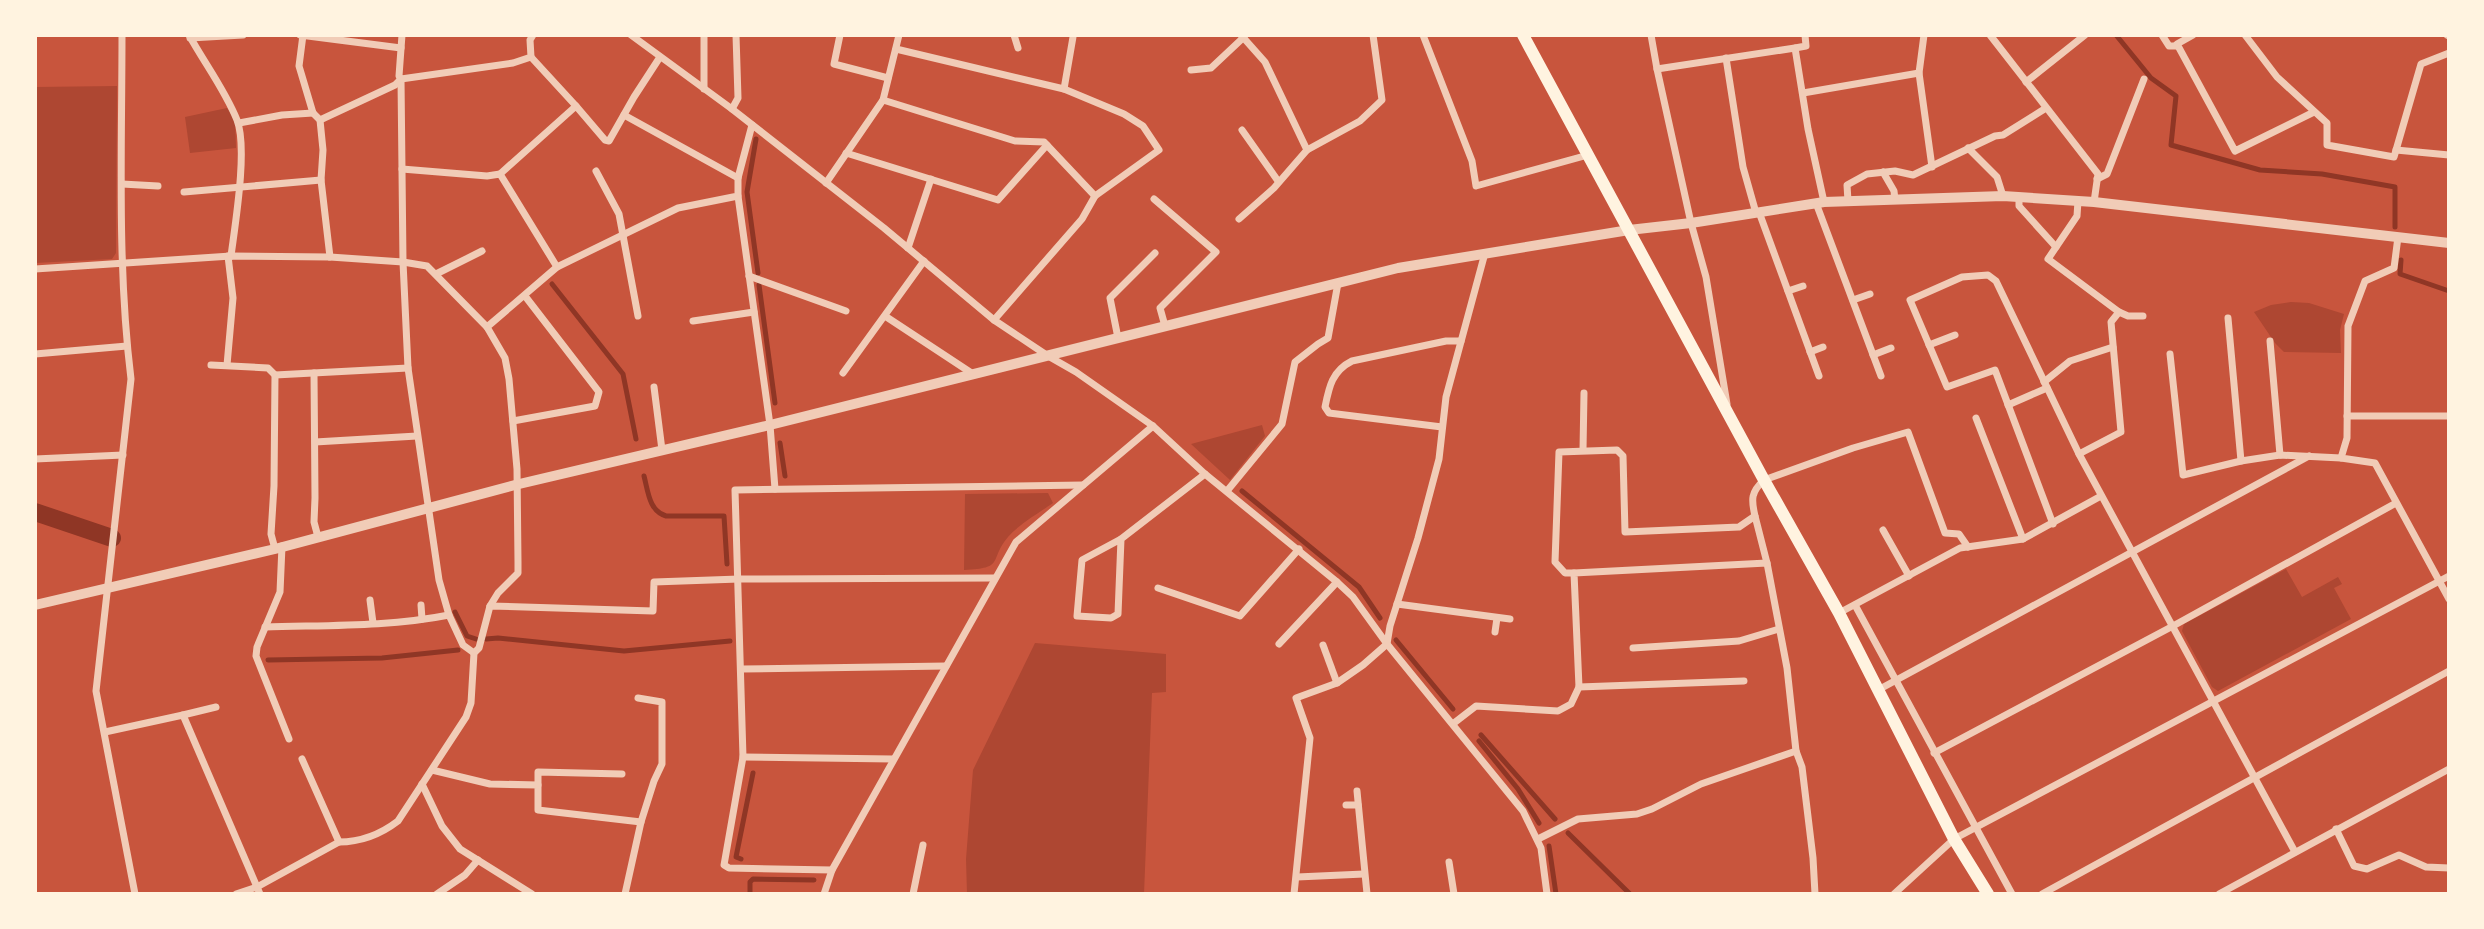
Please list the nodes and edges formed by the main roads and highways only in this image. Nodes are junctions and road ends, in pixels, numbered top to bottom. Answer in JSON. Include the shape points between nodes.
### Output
{"nodes":[{"id":1,"x":1523,"y":35,"type":"edge"},
{"id":2,"x":1988,"y":894,"type":"edge"}],
"edges":[{"from":1,"to":2,"type":"main road","via":[[1839,613],[1954,839]]}]}
